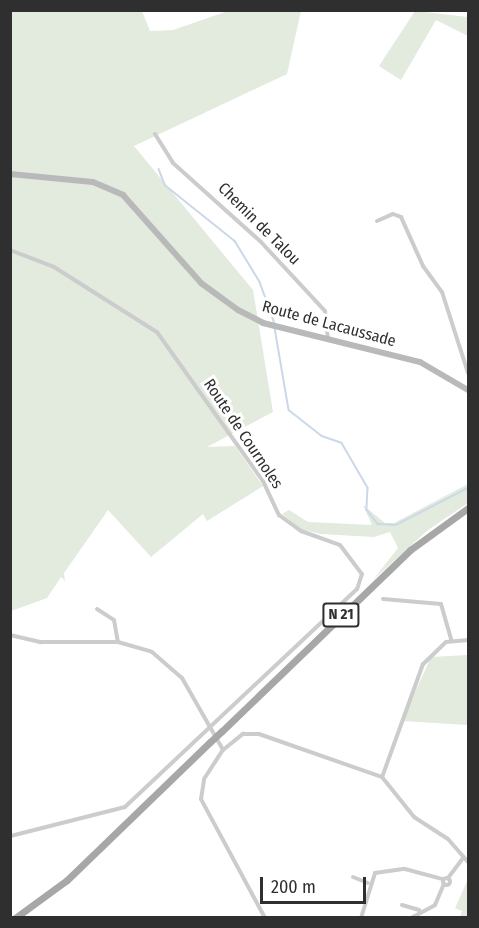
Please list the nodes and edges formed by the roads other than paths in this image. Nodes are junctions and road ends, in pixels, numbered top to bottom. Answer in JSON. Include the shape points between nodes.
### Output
{"nodes":[{"id":1,"x":155,"y":134,"type":"dead end"},
{"id":2,"x":10,"y":174,"type":"edge"},
{"id":3,"x":377,"y":221,"type":"dead end"},
{"id":4,"x":10,"y":250,"type":"edge"},
{"id":5,"x":328,"y":340,"type":"junction"},
{"id":6,"x":468,"y":373,"type":"edge"},
{"id":7,"x":468,"y":390,"type":"edge"},
{"id":8,"x":468,"y":508,"type":"edge"},
{"id":9,"x":384,"y":599,"type":"dead end"},
{"id":10,"x":97,"y":609,"type":"dead end"},
{"id":11,"x":10,"y":635,"type":"edge"},
{"id":12,"x":451,"y":640,"type":"junction"},
{"id":13,"x":468,"y":640,"type":"edge"},
{"id":14,"x":118,"y":642,"type":"junction"},
{"id":15,"x":210,"y":724,"type":"junction"},
{"id":16,"x":224,"y":750,"type":"junction"},
{"id":17,"x":382,"y":777,"type":"junction"},
{"id":18,"x":10,"y":836,"type":"edge"},
{"id":19,"x":464,"y":857,"type":"junction"},
{"id":20,"x":468,"y":862,"type":"edge"},
{"id":21,"x":352,"y":877,"type":"dead end"},
{"id":22,"x":445,"y":880,"type":"junction"},
{"id":23,"x":368,"y":883,"type":"junction"},
{"id":24,"x":402,"y":905,"type":"dead end"},
{"id":25,"x":419,"y":910,"type":"junction"},
{"id":26,"x":15,"y":918,"type":"edge"},
{"id":27,"x":265,"y":918,"type":"edge"},
{"id":28,"x":361,"y":918,"type":"edge"},
{"id":29,"x":411,"y":918,"type":"edge"}],
"edges":[{"from":1,"to":5,"type":"street","name":"Chemin de Talou","via":[[173,163],[261,242],[325,311]]},
{"from":2,"to":5,"type":"street","name":"Route de Lacaussade","via":[[93,182],[123,195],[201,283],[238,310],[263,323]]},
{"from":3,"to":6,"type":"street","via":[[393,214],[401,217],[423,266],[442,292]]},
{"from":4,"to":15,"type":"street","name":"Route de Cournoles","via":[[54,267],[158,332],[263,482],[279,515],[301,531],[340,545],[359,566],[357,589]]},
{"from":5,"to":7,"type":"street","name":"Route de Lacaussade","via":[[438,368]]},
{"from":8,"to":26,"type":"main road","number":"N 21","bridge":true,"via":[[410,550],[67,880]]},
{"from":9,"to":12,"type":"street","via":[[441,604]]},
{"from":10,"to":14,"type":"street","via":[[114,620]]},
{"from":11,"to":14,"type":"street","via":[[41,642]]},
{"from":12,"to":13,"type":"street"},
{"from":12,"to":17,"type":"street","via":[[423,664]]},
{"from":14,"to":15,"type":"street","via":[[167,664]]},
{"from":15,"to":16,"type":"street"},
{"from":15,"to":18,"type":"street","name":"Route de Cournoles","via":[[125,807]]},
{"from":16,"to":17,"type":"street","via":[[251,733]]},
{"from":16,"to":27,"type":"street","via":[[204,779],[201,799]]},
{"from":17,"to":19,"type":"street","via":[[414,817]]},
{"from":19,"to":20,"type":"street"},
{"from":19,"to":22,"type":"street"},
{"from":21,"to":23,"type":"street"},
{"from":22,"to":23,"type":"street","via":[[394,869],[375,873]]},
{"from":22,"to":25,"type":"street","via":[[435,905]]},
{"from":23,"to":28,"type":"street"},
{"from":24,"to":25,"type":"street"},
{"from":25,"to":29,"type":"street"}]}
